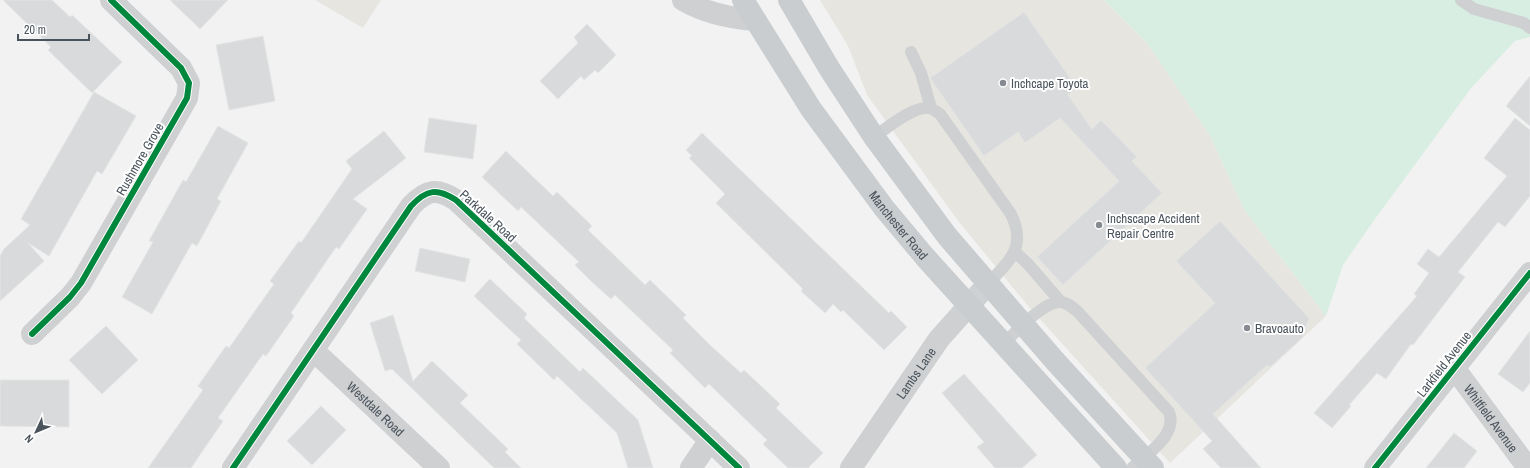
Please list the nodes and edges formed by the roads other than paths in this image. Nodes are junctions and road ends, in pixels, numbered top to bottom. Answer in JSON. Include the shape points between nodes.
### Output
{"nodes":[{"id":1,"x":111,"y":0,"type":"edge"},
{"id":2,"x":682,"y":0,"type":"edge"},
{"id":3,"x":743,"y":0,"type":"edge"},
{"id":4,"x":789,"y":0,"type":"edge"},
{"id":5,"x":1461,"y":0,"type":"edge"},
{"id":6,"x":755,"y":20,"type":"junction"},
{"id":7,"x":1530,"y":28,"type":"edge"},
{"id":8,"x":911,"y":52,"type":"dead end"},
{"id":9,"x":926,"y":108,"type":"junction"},
{"id":10,"x":874,"y":136,"type":"junction"},
{"id":11,"x":1015,"y":252,"type":"junction"},
{"id":12,"x":1530,"y":273,"type":"edge"},
{"id":13,"x":988,"y":284,"type":"junction"},
{"id":14,"x":1060,"y":301,"type":"junction"},
{"id":15,"x":969,"y":305,"type":"junction"},
{"id":16,"x":1024,"y":325,"type":"junction"},
{"id":17,"x":32,"y":334,"type":"dead end"},
{"id":18,"x":1004,"y":343,"type":"junction"},
{"id":19,"x":313,"y":350,"type":"junction"},
{"id":20,"x":1455,"y":369,"type":"junction"},
{"id":21,"x":710,"y":440,"type":"junction"},
{"id":22,"x":1143,"y":465,"type":"edge"},
{"id":23,"x":233,"y":468,"type":"edge"},
{"id":24,"x":438,"y":468,"type":"edge"},
{"id":25,"x":691,"y":468,"type":"edge"},
{"id":26,"x":739,"y":468,"type":"edge"},
{"id":27,"x":851,"y":468,"type":"edge"},
{"id":28,"x":1116,"y":468,"type":"edge"},
{"id":29,"x":1375,"y":468,"type":"edge"},
{"id":30,"x":1528,"y":468,"type":"edge"}],
"edges":[{"from":1,"to":17,"type":"street","name":"Rushmore Grove","via":[[181,68],[189,83],[189,91],[81,283]]},
{"from":2,"to":6,"type":"street","via":[[717,15]]},
{"from":3,"to":6,"type":"main road","name":"Manchester Road"},
{"from":4,"to":10,"type":"main road","via":[[829,68]]},
{"from":5,"to":7,"type":"lane","via":[[1474,9],[1524,23]]},
{"from":6,"to":15,"type":"main road","name":"Manchester Road","via":[[811,109],[849,163],[888,214]]},
{"from":8,"to":9,"type":"lane","via":[[922,73]]},
{"from":9,"to":10,"type":"lane","via":[[914,111]]},
{"from":9,"to":11,"type":"lane","via":[[940,114],[1010,214],[1017,226]]},
{"from":10,"to":13,"type":"main road","via":[[947,236]]},
{"from":11,"to":13,"type":"lane"},
{"from":11,"to":14,"type":"lane"},
{"from":12,"to":20,"type":"street","name":"Larkfield Avenue"},
{"from":13,"to":15,"type":"street","name":"Lambs Lane"},
{"from":13,"to":16,"type":"main road"},
{"from":14,"to":16,"type":"lane","via":[[1044,308]]},
{"from":14,"to":22,"type":"lane","via":[[1078,312],[1169,412],[1172,418],[1168,432]]},
{"from":15,"to":18,"type":"main road","name":"Manchester Road"},
{"from":15,"to":27,"type":"street","name":"Lambs Lane","via":[[939,339]]},
{"from":16,"to":18,"type":"lane"},
{"from":16,"to":22,"type":"main road"},
{"from":18,"to":28,"type":"main road","name":"Manchester Road"},
{"from":19,"to":21,"type":"street","name":"Parkdale Road","via":[[411,206],[420,196],[430,192],[444,193],[456,200]]},
{"from":19,"to":23,"type":"street","name":"Parkdale Road"},
{"from":19,"to":24,"type":"street","name":"Westdale Road"},
{"from":20,"to":29,"type":"street","name":"Larkfield Avenue"},
{"from":20,"to":30,"type":"street","name":"Whitfield Avenue"},
{"from":21,"to":25,"type":"street"},
{"from":21,"to":26,"type":"street","name":"Parkdale Road"}]}
